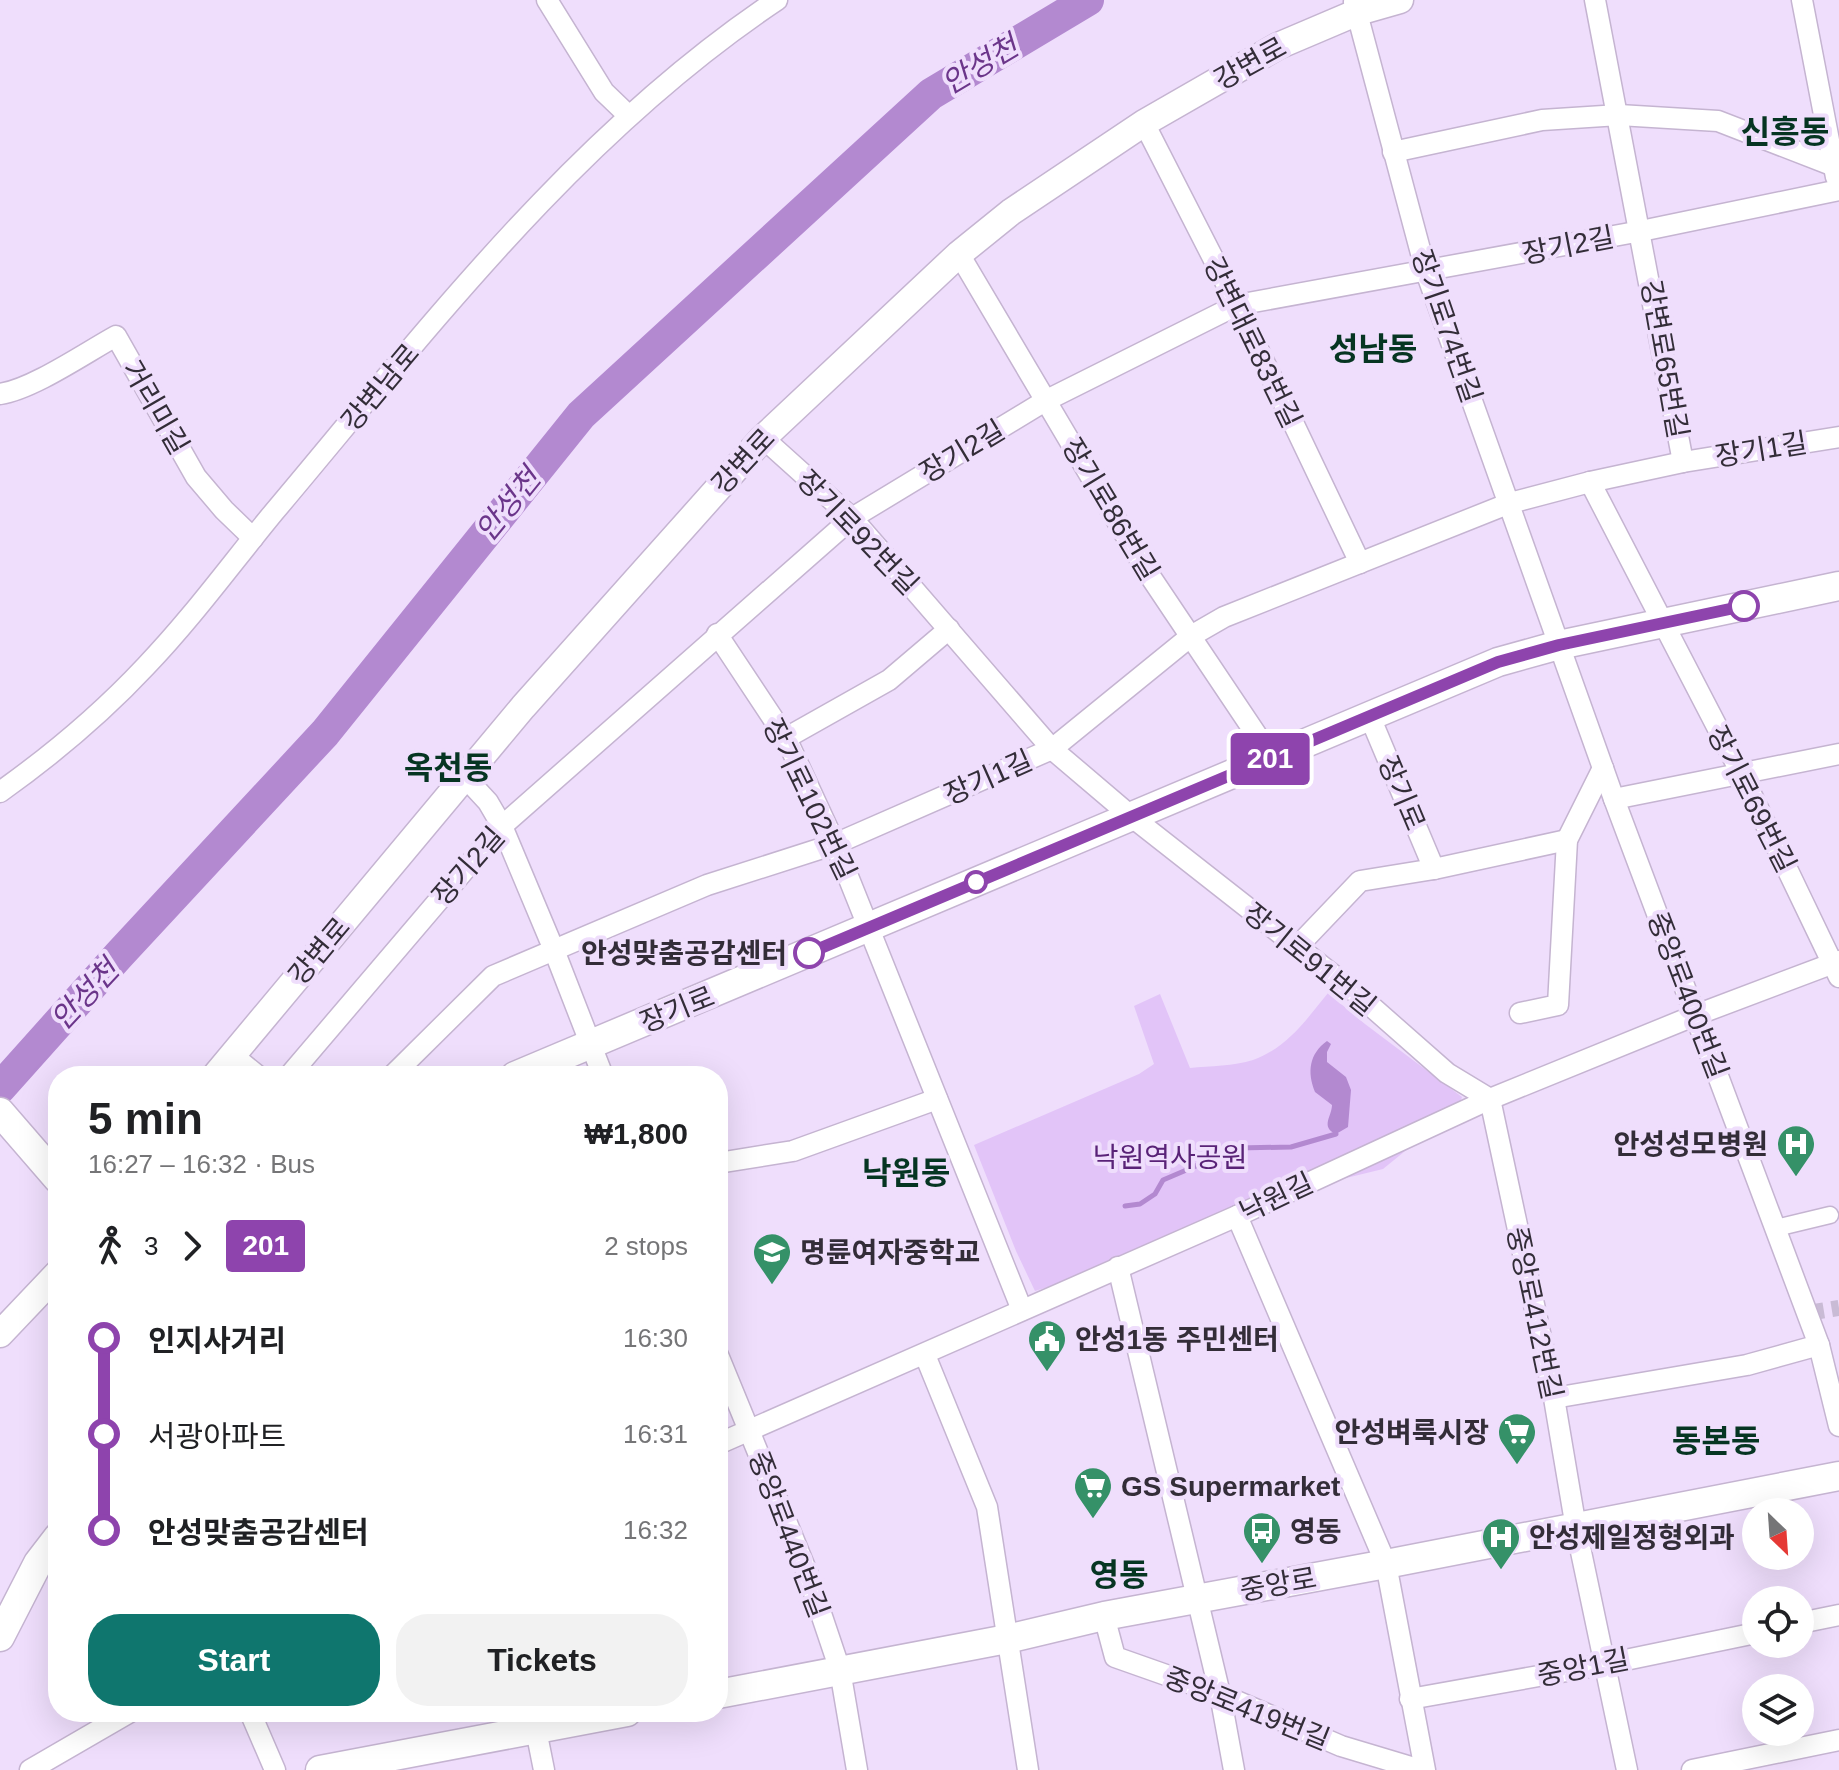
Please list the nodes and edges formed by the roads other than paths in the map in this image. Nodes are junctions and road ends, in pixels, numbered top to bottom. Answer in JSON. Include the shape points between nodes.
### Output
{"nodes":[{"id":1,"x":547,"y":0,"type":"edge"},
{"id":2,"x":777,"y":0,"type":"edge"},
{"id":3,"x":1400,"y":0,"type":"edge"},
{"id":4,"x":1595,"y":0,"type":"edge"},
{"id":5,"x":1802,"y":0,"type":"edge"},
{"id":6,"x":1355,"y":4,"type":"edge"},
{"id":7,"x":1619,"y":115,"type":"junction"},
{"id":8,"x":629,"y":116,"type":"junction"},
{"id":9,"x":1144,"y":123,"type":"junction"},
{"id":10,"x":1393,"y":152,"type":"junction"},
{"id":11,"x":1834,"y":166,"type":"junction"},
{"id":12,"x":1839,"y":192,"type":"edge"},
{"id":13,"x":1641,"y":231,"type":"junction"},
{"id":14,"x":959,"y":254,"type":"junction"},
{"id":15,"x":1426,"y":272,"type":"junction"},
{"id":16,"x":1237,"y":305,"type":"junction"},
{"id":17,"x":0,"y":394,"type":"edge"},
{"id":18,"x":1045,"y":401,"type":"junction"},
{"id":19,"x":1839,"y":437,"type":"edge"},
{"id":20,"x":763,"y":438,"type":"junction"},
{"id":21,"x":1683,"y":462,"type":"junction"},
{"id":22,"x":1590,"y":482,"type":"junction"},
{"id":23,"x":1510,"y":503,"type":"junction"},
{"id":24,"x":852,"y":518,"type":"junction"},
{"id":25,"x":253,"y":538,"type":"junction"},
{"id":26,"x":1360,"y":563,"type":"junction"},
{"id":27,"x":1839,"y":586,"type":"edge"},
{"id":28,"x":1661,"y":623,"type":"junction"},
{"id":29,"x":949,"y":629,"type":"junction"},
{"id":30,"x":717,"y":634,"type":"junction"},
{"id":31,"x":1191,"y":636,"type":"junction"},
{"id":32,"x":1559,"y":645,"type":"junction"},
{"id":33,"x":1370,"y":717,"type":"junction"},
{"id":34,"x":786,"y":738,"type":"junction"},
{"id":35,"x":1052,"y":749,"type":"junction"},
{"id":36,"x":1839,"y":754,"type":"edge"},
{"id":37,"x":1272,"y":758,"type":"junction"},
{"id":38,"x":1603,"y":768,"type":"junction"},
{"id":39,"x":1742,"y":775,"type":"junction"},
{"id":40,"x":464,"y":776,"type":"junction"},
{"id":41,"x":0,"y":792,"type":"edge"},
{"id":42,"x":1614,"y":799,"type":"junction"},
{"id":43,"x":1132,"y":817,"type":"junction"},
{"id":44,"x":502,"y":826,"type":"junction"},
{"id":45,"x":1567,"y":840,"type":"junction"},
{"id":46,"x":835,"y":844,"type":"junction"},
{"id":47,"x":1434,"y":869,"type":"junction"},
{"id":48,"x":868,"y":928,"type":"junction"},
{"id":49,"x":1297,"y":947,"type":"junction"},
{"id":50,"x":554,"y":950,"type":"junction"},
{"id":51,"x":1837,"y":966,"type":"edge"},
{"id":52,"x":1520,"y":1013,"type":"dead end"},
{"id":53,"x":1696,"y":1015,"type":"junction"},
{"id":54,"x":590,"y":1045,"type":"junction"},
{"id":55,"x":231,"y":1054,"type":"junction"},
{"id":56,"x":222,"y":1066,"type":"edge"},
{"id":57,"x":246,"y":1066,"type":"edge"},
{"id":58,"x":298,"y":1066,"type":"edge"},
{"id":59,"x":402,"y":1066,"type":"edge"},
{"id":60,"x":539,"y":1066,"type":"edge"},
{"id":61,"x":599,"y":1066,"type":"edge"},
{"id":62,"x":937,"y":1099,"type":"junction"},
{"id":63,"x":1490,"y":1099,"type":"junction"},
{"id":64,"x":0,"y":1112,"type":"edge"},
{"id":65,"x":728,"y":1161,"type":"edge"},
{"id":66,"x":48,"y":1167,"type":"edge"},
{"id":67,"x":1830,"y":1215,"type":"dead end"},
{"id":68,"x":1237,"y":1216,"type":"junction"},
{"id":69,"x":1776,"y":1228,"type":"junction"},
{"id":70,"x":1118,"y":1267,"type":"junction"},
{"id":71,"x":48,"y":1284,"type":"edge"},
{"id":72,"x":1022,"y":1310,"type":"junction"},
{"id":73,"x":0,"y":1334,"type":"edge"},
{"id":74,"x":1819,"y":1345,"type":"junction"},
{"id":75,"x":925,"y":1355,"type":"junction"},
{"id":76,"x":728,"y":1379,"type":"edge"},
{"id":77,"x":1554,"y":1398,"type":"junction"},
{"id":78,"x":1839,"y":1426,"type":"edge"},
{"id":79,"x":749,"y":1430,"type":"junction"},
{"id":80,"x":728,"y":1439,"type":"edge"},
{"id":81,"x":1839,"y":1476,"type":"edge"},
{"id":82,"x":1576,"y":1528,"type":"junction"},
{"id":83,"x":48,"y":1550,"type":"edge"},
{"id":84,"x":1386,"y":1564,"type":"junction"},
{"id":85,"x":1197,"y":1599,"type":"junction"},
{"id":86,"x":1839,"y":1615,"type":"edge"},
{"id":87,"x":1104,"y":1616,"type":"junction"},
{"id":88,"x":1814,"y":1620,"type":"edge"},
{"id":89,"x":1742,"y":1636,"type":"edge"},
{"id":90,"x":0,"y":1637,"type":"edge"},
{"id":91,"x":1007,"y":1639,"type":"junction"},
{"id":92,"x":1606,"y":1664,"type":"junction"},
{"id":93,"x":840,"y":1670,"type":"junction"},
{"id":94,"x":728,"y":1692,"type":"edge"},
{"id":95,"x":1220,"y":1694,"type":"junction"},
{"id":96,"x":1410,"y":1699,"type":"junction"},
{"id":97,"x":113,"y":1722,"type":"edge"},
{"id":98,"x":254,"y":1722,"type":"edge"},
{"id":99,"x":528,"y":1722,"type":"edge"},
{"id":100,"x":532,"y":1722,"type":"edge"},
{"id":101,"x":1839,"y":1740,"type":"edge"},
{"id":102,"x":30,"y":1770,"type":"edge"},
{"id":103,"x":275,"y":1770,"type":"edge"},
{"id":104,"x":320,"y":1770,"type":"edge"},
{"id":105,"x":544,"y":1770,"type":"edge"},
{"id":106,"x":857,"y":1770,"type":"edge"},
{"id":107,"x":1028,"y":1770,"type":"edge"},
{"id":108,"x":1234,"y":1770,"type":"edge"},
{"id":109,"x":1423,"y":1770,"type":"edge"},
{"id":110,"x":1627,"y":1770,"type":"edge"},
{"id":111,"x":1692,"y":1770,"type":"edge"}],
"edges":[{"from":1,"to":8,"type":"street","via":[[604,92]]},
{"from":2,"to":8,"type":"street","name":"강변남로"},
{"from":3,"to":6,"type":"street","name":"강변로"},
{"from":4,"to":7,"type":"street","name":"강변로65번길"},
{"from":5,"to":11,"type":"street"},
{"from":6,"to":9,"type":"street","name":"강변로"},
{"from":6,"to":10,"type":"street","name":"장기로74번길"},
{"from":7,"to":10,"type":"street","via":[[1542,120]]},
{"from":7,"to":11,"type":"street","via":[[1718,121]]},
{"from":7,"to":13,"type":"street","name":"강변로65번길"},
{"from":8,"to":25,"type":"street","name":"강변남로","via":[[509,235]]},
{"from":9,"to":14,"type":"street","name":"강변로","via":[[1011,212]]},
{"from":9,"to":16,"type":"street","name":"강변대로83번길"},
{"from":10,"to":15,"type":"street","name":"장기로74번길"},
{"from":11,"to":12,"type":"street"},
{"from":12,"to":13,"type":"street","name":"장기2길"},
{"from":13,"to":15,"type":"street","name":"장기2길"},
{"from":13,"to":21,"type":"street","name":"강변로65번길"},
{"from":14,"to":18,"type":"street","name":"장기로86번길"},
{"from":14,"to":20,"type":"street","name":"강변로"},
{"from":15,"to":16,"type":"street","name":"장기2길"},
{"from":15,"to":23,"type":"street","name":"장기로74번길"},
{"from":16,"to":18,"type":"street","name":"장기2길"},
{"from":16,"to":26,"type":"street","name":"강변대로83번길"},
{"from":17,"to":25,"type":"street","name":"거리미길","via":[[33,382],[116,336],[196,477]]},
{"from":18,"to":24,"type":"street","name":"장기2길"},
{"from":18,"to":31,"type":"street","name":"장기로86번길"},
{"from":19,"to":21,"type":"street","name":"장기1길"},
{"from":20,"to":24,"type":"street","name":"장기로92번길"},
{"from":20,"to":40,"type":"street","name":"강변로"},
{"from":21,"to":22,"type":"street","name":"장기1길"},
{"from":22,"to":23,"type":"street","name":"장기1길"},
{"from":22,"to":28,"type":"street"},
{"from":23,"to":26,"type":"street","name":"장기1길"},
{"from":23,"to":32,"type":"street","name":"장기로74번길"},
{"from":24,"to":29,"type":"street","name":"장기로92번길"},
{"from":24,"to":30,"type":"street","name":"장기2길"},
{"from":25,"to":41,"type":"street","name":"강변남로","via":[[146,665],[52,755]]},
{"from":26,"to":31,"type":"street","name":"장기1길","via":[[1224,617]]},
{"from":27,"to":28,"type":"main road","name":"장기로"},
{"from":28,"to":32,"type":"main road","name":"장기로"},
{"from":28,"to":39,"type":"street","name":"장기로69번길"},
{"from":29,"to":34,"type":"street","via":[[889,680]]},
{"from":29,"to":35,"type":"street","name":"장기로92번길"},
{"from":30,"to":34,"type":"street","name":"장기로102번길"},
{"from":30,"to":44,"type":"street","name":"장기2길"},
{"from":31,"to":35,"type":"street","name":"장기1길"},
{"from":31,"to":37,"type":"street","name":"장기로86번길"},
{"from":32,"to":33,"type":"main road","name":"장기로","via":[[1498,662]]},
{"from":32,"to":38,"type":"street","name":"중앙로400번길"},
{"from":33,"to":37,"type":"main road","name":"장기로"},
{"from":33,"to":47,"type":"street","name":"장기로"},
{"from":34,"to":46,"type":"street","name":"장기로102번길"},
{"from":35,"to":43,"type":"street","name":"장기로92번길"},
{"from":35,"to":46,"type":"street","name":"장기1길"},
{"from":36,"to":39,"type":"street"},
{"from":37,"to":43,"type":"main road","name":"장기로"},
{"from":38,"to":42,"type":"street","name":"중앙로400번길"},
{"from":38,"to":45,"type":"street"},
{"from":39,"to":42,"type":"street"},
{"from":39,"to":51,"type":"street","name":"장기로69번길"},
{"from":40,"to":44,"type":"street"},
{"from":40,"to":55,"type":"street","name":"강변로"},
{"from":42,"to":53,"type":"street","name":"중앙로400번길"},
{"from":43,"to":48,"type":"main road","name":"장기로"},
{"from":43,"to":49,"type":"street","name":"장기로91번길"},
{"from":44,"to":50,"type":"street"},
{"from":44,"to":58,"type":"street","name":"장기2길"},
{"from":45,"to":47,"type":"street"},
{"from":45,"to":52,"type":"street","via":[[1558,1005]]},
{"from":46,"to":48,"type":"street","name":"장기로102번길"},
{"from":46,"to":50,"type":"street","name":"장기1길","via":[[707,885]]},
{"from":47,"to":49,"type":"street","via":[[1360,881]]},
{"from":48,"to":54,"type":"main road","name":"장기로"},
{"from":48,"to":62,"type":"street","name":"장기로102번길"},
{"from":49,"to":63,"type":"street","name":"장기로91번길","via":[[1447,1073]]},
{"from":50,"to":54,"type":"street"},
{"from":50,"to":59,"type":"street","name":"장기1길","via":[[493,976]]},
{"from":51,"to":53,"type":"street","name":"낙원길"},
{"from":53,"to":63,"type":"street","name":"낙원길"},
{"from":53,"to":69,"type":"street","name":"중앙로400번길"},
{"from":54,"to":60,"type":"main road","name":"장기로"},
{"from":54,"to":61,"type":"street"},
{"from":55,"to":56,"type":"street","name":"강변로"},
{"from":55,"to":57,"type":"street"},
{"from":62,"to":65,"type":"street","via":[[793,1151]]},
{"from":62,"to":72,"type":"street","name":"장기로102번길"},
{"from":63,"to":68,"type":"street","name":"낙원길"},
{"from":63,"to":77,"type":"street","name":"중앙로412번길"},
{"from":64,"to":66,"type":"main road"},
{"from":67,"to":69,"type":"street"},
{"from":68,"to":70,"type":"street","name":"낙원길"},
{"from":68,"to":84,"type":"street","name":"중앙로419번길"},
{"from":69,"to":74,"type":"street","name":"중앙로400번길"},
{"from":70,"to":72,"type":"street","name":"낙원길"},
{"from":70,"to":85,"type":"street"},
{"from":71,"to":73,"type":"street"},
{"from":72,"to":75,"type":"street","name":"낙원길"},
{"from":74,"to":77,"type":"street","via":[[1747,1365]]},
{"from":74,"to":78,"type":"street","name":"중앙로400번길"},
{"from":75,"to":79,"type":"street","name":"낙원길"},
{"from":75,"to":91,"type":"street","via":[[987,1507]]},
{"from":76,"to":79,"type":"street","name":"중앙로440번길"},
{"from":77,"to":82,"type":"street","name":"중앙로412번길"},
{"from":79,"to":80,"type":"street","name":"낙원길"},
{"from":79,"to":93,"type":"street","name":"중앙로440번길"},
{"from":81,"to":82,"type":"main road","name":"중앙로"},
{"from":82,"to":84,"type":"main road","name":"중앙로"},
{"from":82,"to":92,"type":"street","name":"중앙로412번길"},
{"from":83,"to":90,"type":"main road"},
{"from":84,"to":85,"type":"main road","name":"중앙로"},
{"from":84,"to":96,"type":"street","name":"중앙로419번길"},
{"from":85,"to":87,"type":"main road","name":"중앙로"},
{"from":85,"to":95,"type":"street"},
{"from":86,"to":88,"type":"street"},
{"from":87,"to":91,"type":"main road","name":"중앙로"},
{"from":87,"to":95,"type":"street","name":"중앙로419번길","via":[[1115,1657]]},
{"from":89,"to":92,"type":"street","name":"중앙1길"},
{"from":91,"to":93,"type":"main road","name":"중앙로"},
{"from":91,"to":107,"type":"street"},
{"from":92,"to":96,"type":"street","name":"중앙1길"},
{"from":92,"to":110,"type":"street","name":"중앙로412번길"},
{"from":93,"to":94,"type":"main road","name":"중앙로"},
{"from":93,"to":106,"type":"street","name":"중앙로440번길"},
{"from":95,"to":108,"type":"street"},
{"from":95,"to":109,"type":"street","name":"중앙로419번길","via":[[1341,1746]]},
{"from":96,"to":109,"type":"street","name":"중앙로419번길"},
{"from":97,"to":102,"type":"street"},
{"from":98,"to":103,"type":"street"},
{"from":99,"to":104,"type":"main road"},
{"from":100,"to":105,"type":"street"},
{"from":101,"to":111,"type":"street"}]}
